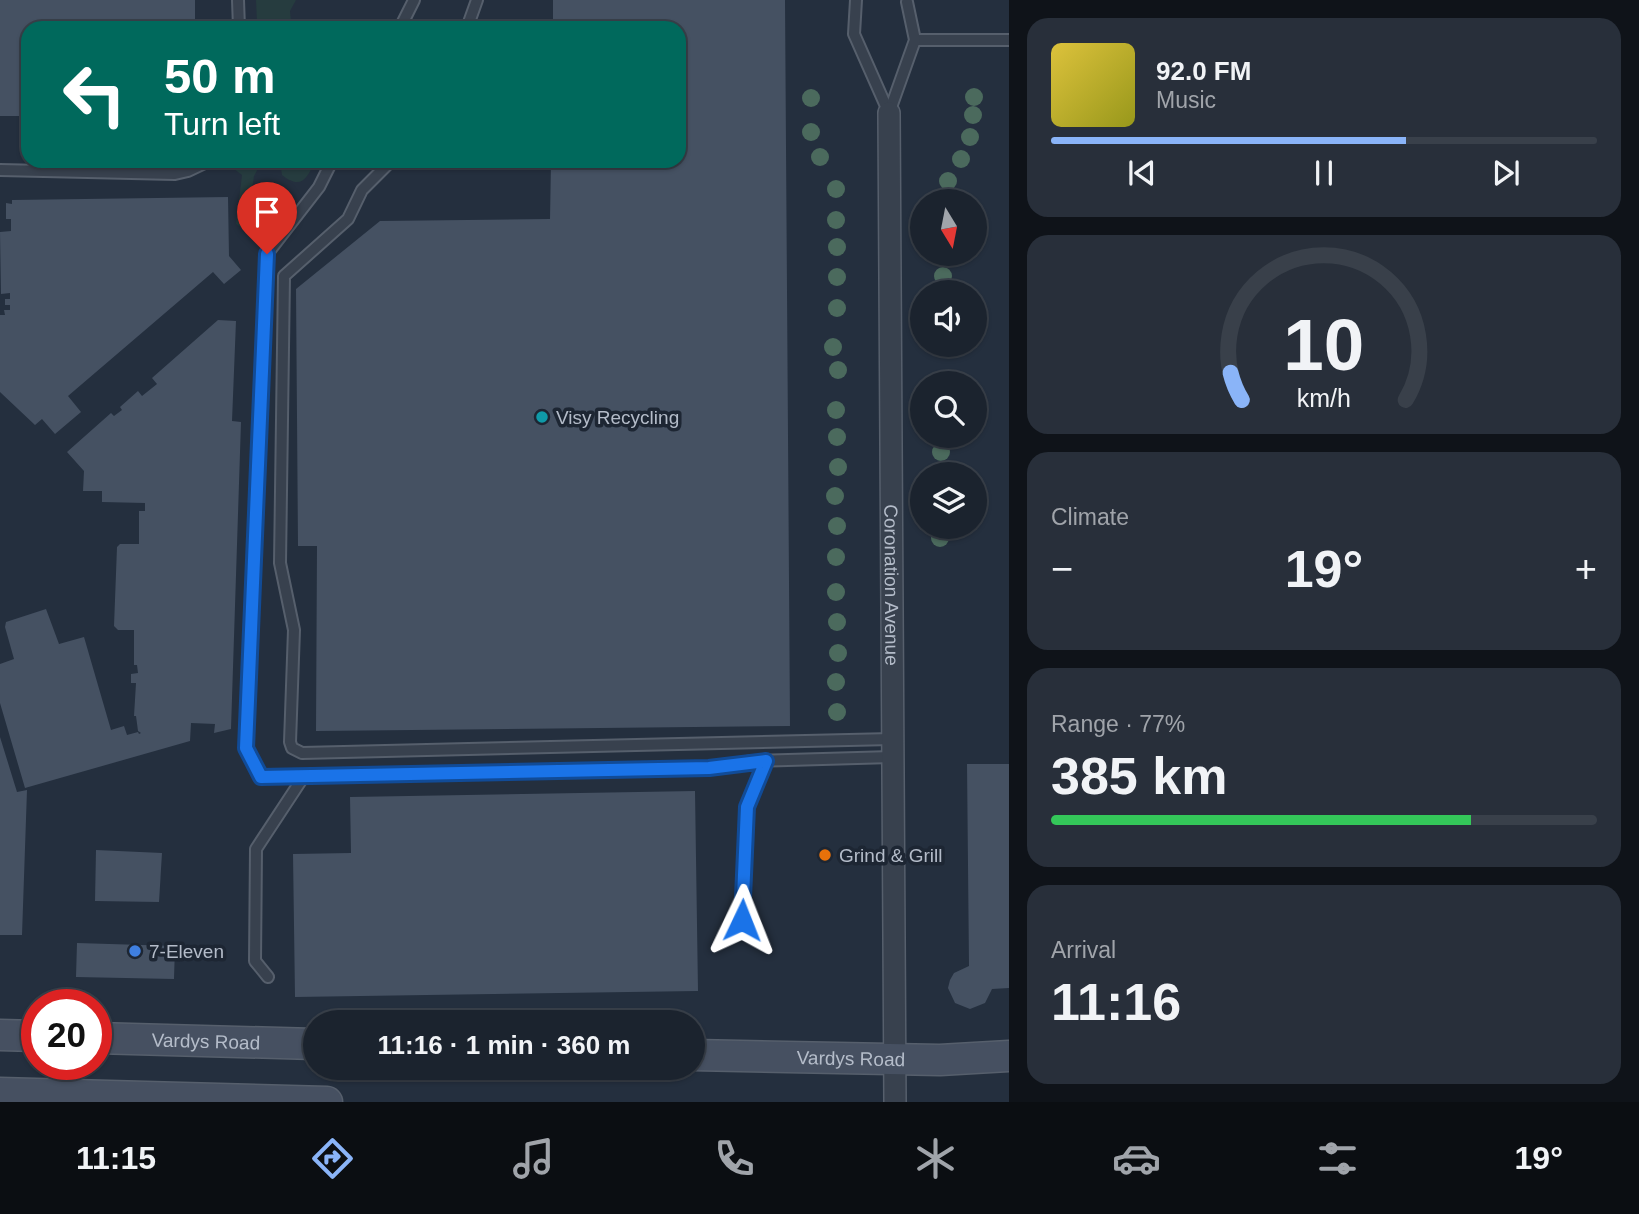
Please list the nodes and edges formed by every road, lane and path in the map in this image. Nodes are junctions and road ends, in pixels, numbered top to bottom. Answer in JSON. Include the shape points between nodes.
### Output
{"nodes":[{"id":1,"x":238,"y":0,"type":"edge"},
{"id":2,"x":414,"y":0,"type":"edge"},
{"id":3,"x":477,"y":0,"type":"edge"},
{"id":4,"x":856,"y":0,"type":"edge"},
{"id":5,"x":907,"y":2,"type":"dead end"},
{"id":6,"x":239,"y":21,"type":"edge"},
{"id":7,"x":404,"y":21,"type":"edge"},
{"id":8,"x":470,"y":21,"type":"edge"},
{"id":9,"x":915,"y":40,"type":"junction"},
{"id":10,"x":1009,"y":40,"type":"edge"},
{"id":11,"x":889,"y":113,"type":"junction"},
{"id":12,"x":194,"y":168,"type":"edge"},
{"id":13,"x":328,"y":168,"type":"edge"},
{"id":14,"x":384,"y":168,"type":"edge"},
{"id":15,"x":0,"y":170,"type":"edge"},
{"id":16,"x":892,"y":748,"type":"junction"},
{"id":17,"x":766,"y":761,"type":"junction"},
{"id":18,"x":304,"y":776,"type":"junction"},
{"id":19,"x":742,"y":920,"type":"dead end"},
{"id":20,"x":268,"y":977,"type":"dead end"},
{"id":21,"x":0,"y":1035,"type":"edge"},
{"id":22,"x":21,"y":1036,"type":"edge"},
{"id":23,"x":112,"y":1038,"type":"edge"},
{"id":24,"x":303,"y":1044,"type":"edge"},
{"id":25,"x":705,"y":1055,"type":"edge"},
{"id":26,"x":1009,"y":1056,"type":"edge"},
{"id":27,"x":893,"y":1059,"type":"junction"},
{"id":28,"x":0,"y":1093,"type":"edge"},
{"id":29,"x":327,"y":1102,"type":"edge"},
{"id":30,"x":895,"y":1102,"type":"edge"}],
"edges":[{"from":1,"to":6,"type":"lane"},
{"from":2,"to":7,"type":"lane"},
{"from":3,"to":8,"type":"lane"},
{"from":4,"to":11,"type":"lane","via":[[854,34]]},
{"from":5,"to":9,"type":"lane"},
{"from":9,"to":10,"type":"lane"},
{"from":9,"to":11,"type":"lane"},
{"from":11,"to":16,"type":"street","name":"Coronation Avenue"},
{"from":12,"to":15,"type":"lane","via":[[175,174]]},
{"from":13,"to":18,"type":"lane","via":[[267,254],[246,748],[261,777]]},
{"from":14,"to":16,"type":"lane","via":[[362,190],[348,219],[284,276],[280,563],[294,630],[292,748],[302,753]]},
{"from":16,"to":17,"type":"lane"},
{"from":16,"to":27,"type":"street","name":"Coronation Avenue"},
{"from":17,"to":18,"type":"lane","via":[[709,768]]},
{"from":17,"to":19,"type":"lane","via":[[747,807]]},
{"from":18,"to":20,"type":"lane","via":[[256,849],[255,961]]},
{"from":21,"to":22,"type":"main road"},
{"from":23,"to":24,"type":"main road","name":"Vardys Road"},
{"from":25,"to":27,"type":"main road","name":"Vardys Road"},
{"from":26,"to":27,"type":"main road","name":"Vardys Road"},
{"from":27,"to":30,"type":"street","name":"Coronation Avenue"},
{"from":28,"to":29,"type":"main road"}]}
